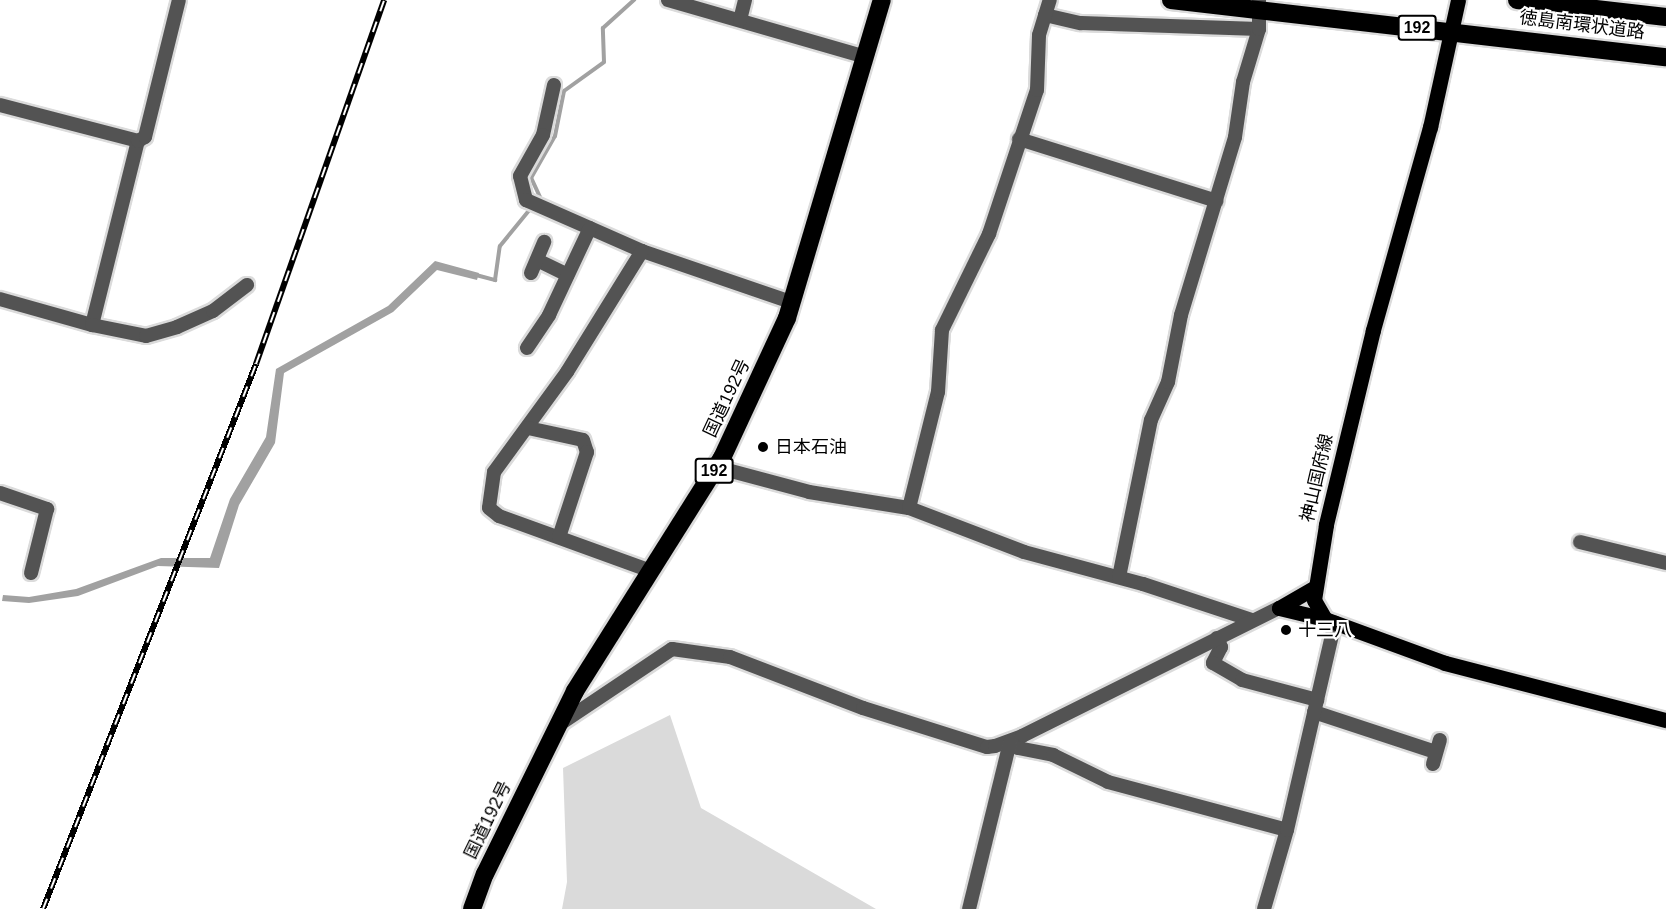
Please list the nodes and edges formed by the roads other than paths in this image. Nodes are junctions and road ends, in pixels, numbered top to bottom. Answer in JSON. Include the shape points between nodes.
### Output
{"nodes":[{"id":1,"x":179,"y":0,"type":"edge"},
{"id":2,"x":668,"y":0,"type":"edge"},
{"id":3,"x":746,"y":0,"type":"edge"},
{"id":4,"x":882,"y":0,"type":"edge"},
{"id":5,"x":1050,"y":0,"type":"edge"},
{"id":6,"x":1171,"y":0,"type":"edge"},
{"id":7,"x":1458,"y":0,"type":"edge"},
{"id":8,"x":1517,"y":0,"type":"edge"},
{"id":9,"x":1260,"y":5,"type":"edge"},
{"id":10,"x":1045,"y":15,"type":"junction"},
{"id":11,"x":1666,"y":17,"type":"edge"},
{"id":12,"x":740,"y":20,"type":"junction"},
{"id":13,"x":1259,"y":29,"type":"junction"},
{"id":14,"x":1451,"y":32,"type":"junction"},
{"id":15,"x":865,"y":57,"type":"junction"},
{"id":16,"x":1666,"y":57,"type":"edge"},
{"id":17,"x":554,"y":85,"type":"dead end"},
{"id":18,"x":0,"y":105,"type":"edge"},
{"id":19,"x":1019,"y":139,"type":"junction"},
{"id":20,"x":138,"y":141,"type":"junction"},
{"id":21,"x":1217,"y":201,"type":"junction"},
{"id":22,"x":590,"y":228,"type":"junction"},
{"id":23,"x":544,"y":242,"type":"dead end"},
{"id":24,"x":642,"y":251,"type":"junction"},
{"id":25,"x":568,"y":274,"type":"junction"},
{"id":26,"x":246,"y":285,"type":"dead end"},
{"id":27,"x":0,"y":299,"type":"edge"},
{"id":28,"x":791,"y":302,"type":"junction"},
{"id":29,"x":92,"y":325,"type":"junction"},
{"id":30,"x":527,"y":348,"type":"dead end"},
{"id":31,"x":528,"y":428,"type":"junction"},
{"id":32,"x":716,"y":467,"type":"junction"},
{"id":33,"x":0,"y":493,"type":"edge"},
{"id":34,"x":909,"y":508,"type":"junction"},
{"id":35,"x":559,"y":537,"type":"junction"},
{"id":36,"x":1580,"y":542,"type":"dead end"},
{"id":37,"x":1666,"y":563,"type":"edge"},
{"id":38,"x":651,"y":571,"type":"junction"},
{"id":39,"x":31,"y":573,"type":"dead end"},
{"id":40,"x":1119,"y":577,"type":"junction"},
{"id":41,"x":1313,"y":588,"type":"junction"},
{"id":42,"x":1279,"y":608,"type":"junction"},
{"id":43,"x":1252,"y":620,"type":"junction"},
{"id":44,"x":1330,"y":620,"type":"junction"},
{"id":45,"x":1217,"y":638,"type":"junction"},
{"id":46,"x":1316,"y":706,"type":"junction"},
{"id":47,"x":1666,"y":720,"type":"edge"},
{"id":48,"x":558,"y":725,"type":"junction"},
{"id":49,"x":1010,"y":742,"type":"junction"},
{"id":50,"x":1437,"y":752,"type":"dead end"},
{"id":51,"x":1287,"y":830,"type":"junction"},
{"id":52,"x":472,"y":909,"type":"edge"},
{"id":53,"x":969,"y":909,"type":"edge"},
{"id":54,"x":1264,"y":909,"type":"edge"}],
"edges":[{"from":1,"to":20,"type":"street","via":[[145,137]]},
{"from":2,"to":12,"type":"street"},
{"from":3,"to":12,"type":"street"},
{"from":4,"to":15,"type":"highway","name":"国道192号","number":"192"},
{"from":5,"to":10,"type":"street"},
{"from":6,"to":9,"type":"highway","name":"徳島南環状道路","number":"192"},
{"from":7,"to":14,"type":"main road","name":"神山国府線"},
{"from":8,"to":11,"type":"highway","name":"徳島南環状道路"},
{"from":9,"to":13,"type":"street"},
{"from":9,"to":14,"type":"highway","name":"徳島南環状道路","number":"192"},
{"from":10,"to":13,"type":"street","via":[[1082,22]]},
{"from":10,"to":19,"type":"street","via":[[1039,35],[1037,90]]},
{"from":12,"to":15,"type":"street"},
{"from":13,"to":21,"type":"street"},
{"from":14,"to":16,"type":"highway","name":"徳島南環状道路","number":"192"},
{"from":14,"to":41,"type":"main road","name":"神山国府線","via":[[1430,127],[1373,330]]},
{"from":15,"to":28,"type":"highway","name":"国道192号","number":"192"},
{"from":17,"to":22,"type":"street","via":[[543,135],[520,176],[527,200]]},
{"from":18,"to":20,"type":"street"},
{"from":19,"to":21,"type":"street"},
{"from":19,"to":34,"type":"street","via":[[986,242],[942,330],[938,392]]},
{"from":20,"to":29,"type":"street"},
{"from":21,"to":40,"type":"street","via":[[1181,315],[1168,382],[1151,420]]},
{"from":22,"to":24,"type":"street"},
{"from":22,"to":25,"type":"street"},
{"from":23,"to":25,"type":"street","via":[[534,267]]},
{"from":24,"to":28,"type":"street"},
{"from":24,"to":31,"type":"street"},
{"from":25,"to":30,"type":"street","via":[[549,315]]},
{"from":26,"to":29,"type":"street","via":[[213,311],[146,336]]},
{"from":27,"to":29,"type":"street"},
{"from":28,"to":32,"type":"highway","name":"国道192号","number":"192"},
{"from":31,"to":35,"type":"street","via":[[584,440],[587,452]]},
{"from":31,"to":35,"type":"street","via":[[494,472],[489,508],[499,516]]},
{"from":32,"to":34,"type":"street","via":[[809,492]]},
{"from":32,"to":38,"type":"highway","name":"国道192号","number":"192"},
{"from":33,"to":39,"type":"street","via":[[47,509]]},
{"from":34,"to":40,"type":"street","via":[[1024,552]]},
{"from":35,"to":38,"type":"street"},
{"from":36,"to":37,"type":"street"},
{"from":38,"to":48,"type":"highway","name":"国道192号","number":"192"},
{"from":40,"to":43,"type":"street"},
{"from":41,"to":42,"type":"main road"},
{"from":41,"to":44,"type":"main road","via":[[1314,600]]},
{"from":42,"to":43,"type":"street"},
{"from":42,"to":44,"type":"main road"},
{"from":43,"to":45,"type":"street"},
{"from":44,"to":46,"type":"street"},
{"from":44,"to":47,"type":"main road","via":[[1445,663]]},
{"from":45,"to":46,"type":"street","via":[[1221,647],[1213,663],[1242,680]]},
{"from":45,"to":49,"type":"street"},
{"from":46,"to":50,"type":"street"},
{"from":46,"to":51,"type":"street"},
{"from":48,"to":49,"type":"street","via":[[672,649],[730,657],[863,708],[987,747]]},
{"from":48,"to":52,"type":"highway","name":"国道192号","number":"192","via":[[485,874]]},
{"from":49,"to":51,"type":"street","via":[[1018,748],[1053,755],[1108,782]]},
{"from":49,"to":53,"type":"street"},
{"from":51,"to":54,"type":"street"}]}
